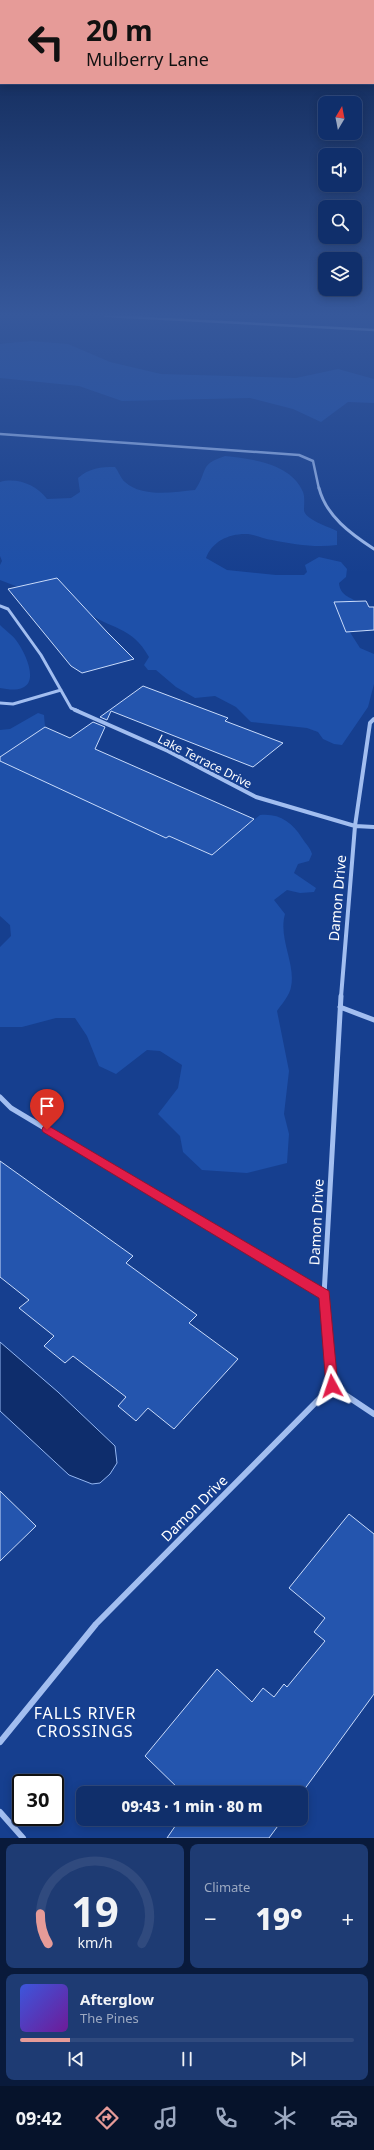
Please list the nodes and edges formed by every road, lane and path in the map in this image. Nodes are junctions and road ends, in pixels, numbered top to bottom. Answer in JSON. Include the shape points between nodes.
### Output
{"nodes":[{"id":1,"x":0,"y":434,"type":"edge"},
{"id":2,"x":374,"y":549,"type":"edge"},
{"id":3,"x":0,"y":606,"type":"edge"},
{"id":4,"x":61,"y":690,"type":"junction"},
{"id":5,"x":0,"y":703,"type":"edge"},
{"id":6,"x":374,"y":718,"type":"edge"},
{"id":7,"x":355,"y":826,"type":"junction"},
{"id":8,"x":374,"y":827,"type":"edge"},
{"id":9,"x":340,"y":1007,"type":"junction"},
{"id":10,"x":374,"y":1020,"type":"edge"},
{"id":11,"x":0,"y":1097,"type":"edge"},
{"id":12,"x":324,"y":1295,"type":"junction"},
{"id":13,"x":332,"y":1386,"type":"junction"},
{"id":14,"x":374,"y":1414,"type":"edge"},
{"id":15,"x":0,"y":1742,"type":"edge"},
{"id":16,"x":0,"y":1812,"type":"edge"},
{"id":17,"x":23,"y":1838,"type":"edge"}],
"edges":[{"from":1,"to":2,"type":"street","via":[[299,455],[313,461],[319,491],[326,506],[342,525]]},
{"from":3,"to":4,"type":"street","name":"Lake Terrace Drive","via":[[8,608],[41,655]]},
{"from":4,"to":5,"type":"street","via":[[13,704]]},
{"from":4,"to":7,"type":"street","name":"Lake Terrace Drive","via":[[71,708],[168,751],[256,797]]},
{"from":6,"to":7,"type":"street","name":"Damon Drive","via":[[370,723]]},
{"from":7,"to":8,"type":"street","name":"Lake Terrace Drive"},
{"from":7,"to":9,"type":"street","name":"Damon Drive"},
{"from":9,"to":10,"type":"street"},
{"from":9,"to":12,"type":"street","name":"Damon Drive"},
{"from":11,"to":12,"type":"street","via":[[11,1108]]},
{"from":12,"to":13,"type":"street","name":"Damon Drive"},
{"from":13,"to":14,"type":"street"},
{"from":13,"to":15,"type":"street","name":"Damon Drive","via":[[96,1624]]},
{"from":16,"to":17,"type":"street"}]}
